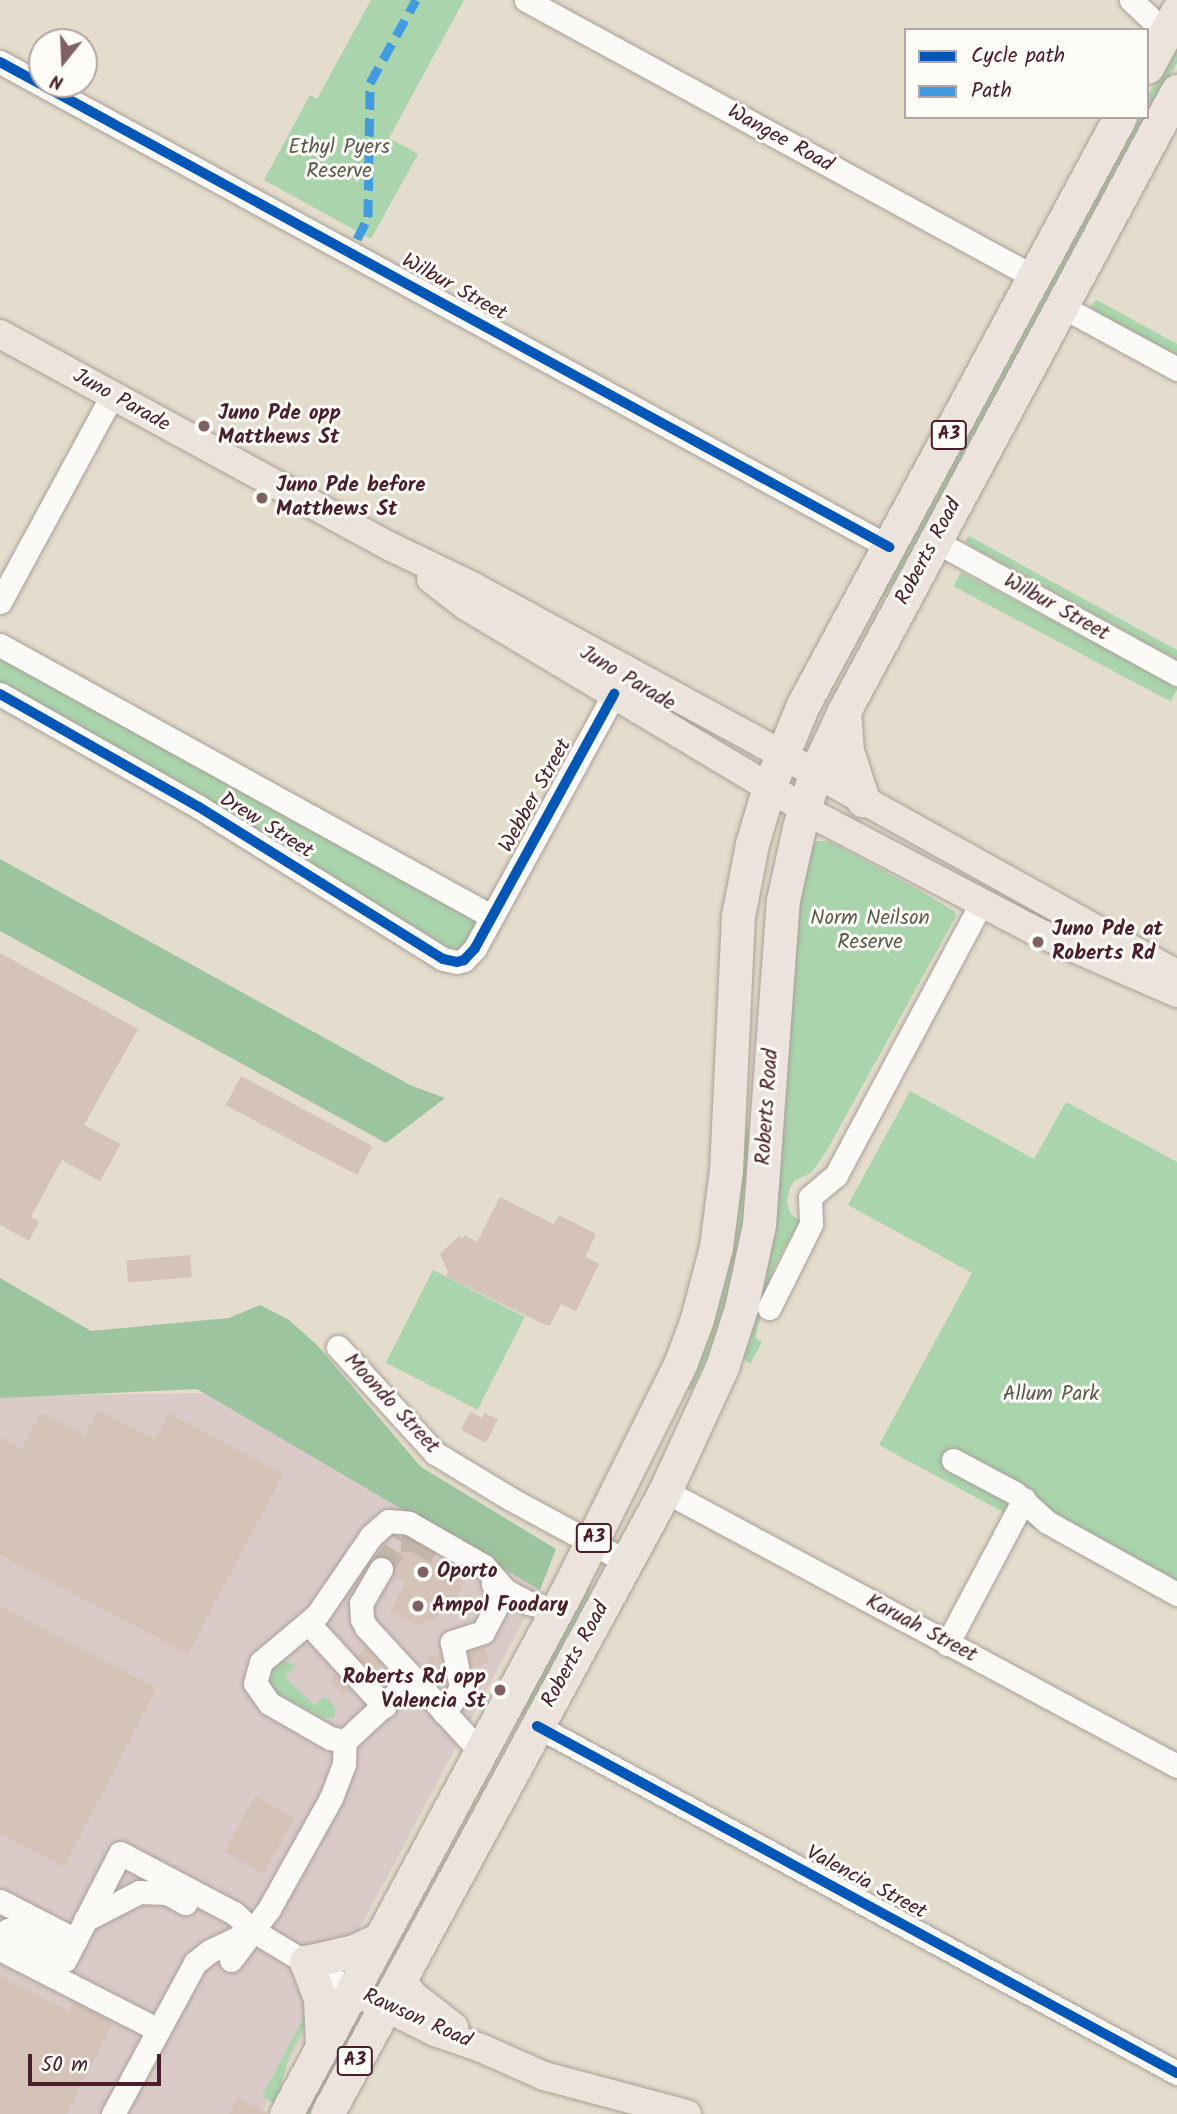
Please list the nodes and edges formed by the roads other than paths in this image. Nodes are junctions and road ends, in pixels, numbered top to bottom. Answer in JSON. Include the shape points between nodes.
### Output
{"nodes":[{"id":1,"x":526,"y":0,"type":"edge"},
{"id":2,"x":1131,"y":0,"type":"edge"},
{"id":3,"x":1171,"y":23,"type":"edge"},
{"id":4,"x":0,"y":62,"type":"edge"},
{"id":5,"x":1149,"y":63,"type":"edge"},
{"id":6,"x":1177,"y":91,"type":"edge"},
{"id":7,"x":1119,"y":119,"type":"edge"},
{"id":8,"x":1034,"y":277,"type":"junction"},
{"id":9,"x":1061,"y":306,"type":"junction"},
{"id":10,"x":0,"y":334,"type":"edge"},
{"id":11,"x":1177,"y":369,"type":"edge"},
{"id":12,"x":112,"y":396,"type":"junction"},
{"id":13,"x":935,"y":541,"type":"junction"},
{"id":14,"x":391,"y":547,"type":"junction"},
{"id":15,"x":889,"y":547,"type":"junction"},
{"id":16,"x":0,"y":602,"type":"edge"},
{"id":17,"x":0,"y":645,"type":"edge"},
{"id":18,"x":1177,"y":674,"type":"edge"},
{"id":19,"x":0,"y":694,"type":"edge"},
{"id":20,"x":614,"y":694,"type":"junction"},
{"id":21,"x":844,"y":712,"type":"junction"},
{"id":22,"x":781,"y":754,"type":"junction"},
{"id":23,"x":815,"y":773,"type":"junction"},
{"id":24,"x":769,"y":787,"type":"junction"},
{"id":25,"x":863,"y":800,"type":"junction"},
{"id":26,"x":804,"y":808,"type":"junction"},
{"id":27,"x":981,"y":904,"type":"junction"},
{"id":28,"x":491,"y":916,"type":"junction"},
{"id":29,"x":1177,"y":974,"type":"edge"},
{"id":30,"x":1177,"y":993,"type":"edge"},
{"id":31,"x":769,"y":1308,"type":"dead end"},
{"id":32,"x":338,"y":1347,"type":"dead end"},
{"id":33,"x":953,"y":1460,"type":"dead end"},
{"id":34,"x":665,"y":1491,"type":"junction"},
{"id":35,"x":1024,"y":1499,"type":"junction"},
{"id":36,"x":591,"y":1543,"type":"junction"},
{"id":37,"x":447,"y":1558,"type":"tunnel mouth"},
{"id":38,"x":627,"y":1562,"type":"junction"},
{"id":39,"x":381,"y":1570,"type":"tunnel mouth"},
{"id":40,"x":505,"y":1591,"type":"junction"},
{"id":41,"x":1177,"y":1594,"type":"edge"},
{"id":42,"x":557,"y":1610,"type":"junction"},
{"id":43,"x":308,"y":1623,"type":"junction"},
{"id":44,"x":947,"y":1644,"type":"junction"},
{"id":45,"x":413,"y":1678,"type":"junction"},
{"id":46,"x":384,"y":1706,"type":"junction"},
{"id":47,"x":444,"y":1713,"type":"junction"},
{"id":48,"x":537,"y":1726,"type":"junction"},
{"id":49,"x":345,"y":1741,"type":"junction"},
{"id":50,"x":481,"y":1752,"type":"junction"},
{"id":51,"x":1177,"y":1766,"type":"edge"},
{"id":52,"x":0,"y":1901,"type":"edge"},
{"id":53,"x":80,"y":1930,"type":"junction"},
{"id":54,"x":253,"y":1930,"type":"junction"},
{"id":55,"x":380,"y":1939,"type":"junction"},
{"id":56,"x":0,"y":1947,"type":"edge"},
{"id":57,"x":231,"y":1960,"type":"dead end"},
{"id":58,"x":306,"y":1962,"type":"junction"},
{"id":59,"x":401,"y":1978,"type":"junction"},
{"id":60,"x":353,"y":1991,"type":"junction"},
{"id":61,"x":384,"y":2007,"type":"junction"},
{"id":62,"x":158,"y":2030,"type":"junction"},
{"id":63,"x":323,"y":2046,"type":"junction"},
{"id":64,"x":481,"y":2048,"type":"junction"},
{"id":65,"x":1177,"y":2073,"type":"edge"},
{"id":66,"x":113,"y":2114,"type":"edge"},
{"id":67,"x":286,"y":2114,"type":"edge"},
{"id":68,"x":327,"y":2114,"type":"edge"},
{"id":69,"x":687,"y":2114,"type":"edge"}],
"edges":[{"from":1,"to":8,"type":"street","name":"Wangee Road"},
{"from":2,"to":3,"type":"street"},
{"from":3,"to":5,"type":"highway"},
{"from":4,"to":15,"type":"street","name":"Wilbur Street"},
{"from":6,"to":9,"type":"highway","name":"Roberts Road","number":"A3"},
{"from":7,"to":8,"type":"highway","name":"Roberts Road","number":"A3"},
{"from":8,"to":15,"type":"highway","name":"Roberts Road","number":"A3"},
{"from":9,"to":11,"type":"street"},
{"from":9,"to":13,"type":"highway","name":"Roberts Road","number":"A3"},
{"from":10,"to":12,"type":"main road","name":"Juno Parade"},
{"from":12,"to":14,"type":"main road","name":"Juno Parade"},
{"from":12,"to":16,"type":"street"},
{"from":13,"to":18,"type":"street","name":"Wilbur Street"},
{"from":13,"to":21,"type":"highway","name":"Roberts Road","number":"A3"},
{"from":14,"to":20,"type":"main road","name":"Juno Parade","via":[[466,606]]},
{"from":14,"to":22,"type":"main road","name":"Juno Parade","via":[[474,586]]},
{"from":15,"to":22,"type":"highway","name":"Roberts Road","number":"A3"},
{"from":17,"to":28,"type":"street","name":"Drew Street"},
{"from":19,"to":28,"type":"street","name":"Drew Street","via":[[199,807],[443,960],[457,962],[470,955]]},
{"from":20,"to":24,"type":"main road","name":"Juno Parade"},
{"from":20,"to":28,"type":"street","name":"Webber Street"},
{"from":21,"to":23,"type":"highway","name":"Roberts Road","number":"A3"},
{"from":21,"to":25,"type":"highway","via":[[847,751]]},
{"from":22,"to":23,"type":"main road","name":"Juno Parade"},
{"from":22,"to":24,"type":"highway","name":"Roberts Road","number":"A3"},
{"from":23,"to":25,"type":"main road","name":"Juno Parade"},
{"from":23,"to":26,"type":"highway","name":"Roberts Road","number":"A3"},
{"from":24,"to":26,"type":"main road","name":"Juno Parade"},
{"from":24,"to":36,"type":"highway","name":"Roberts Road","number":"A3","via":[[738,916],[726,1170],[716,1247],[681,1362]]},
{"from":25,"to":29,"type":"main road","name":"Juno Parade"},
{"from":26,"to":27,"type":"main road","name":"Juno Parade"},
{"from":26,"to":34,"type":"highway","name":"Roberts Road","number":"A3","via":[[781,923],[759,1225],[741,1308],[722,1367]]},
{"from":27,"to":30,"type":"main road","name":"Juno Parade"},
{"from":27,"to":31,"type":"street","via":[[836,1175],[810,1197],[811,1224]]},
{"from":32,"to":36,"type":"street","name":"Moondo Street","via":[[435,1454]]},
{"from":33,"to":35,"type":"street"},
{"from":34,"to":38,"type":"highway","name":"Roberts Road","number":"A3"},
{"from":34,"to":44,"type":"street","name":"Karuah Street"},
{"from":35,"to":41,"type":"street","via":[[1046,1522]]},
{"from":35,"to":44,"type":"street"},
{"from":36,"to":38,"type":"street","name":"Moondo Street"},
{"from":36,"to":42,"type":"highway","name":"Roberts Road","number":"A3"},
{"from":37,"to":40,"type":"street"},
{"from":38,"to":48,"type":"highway","name":"Roberts Road","number":"A3"},
{"from":39,"to":45,"type":"street","via":[[361,1603],[362,1619]]},
{"from":40,"to":42,"type":"street"},
{"from":40,"to":43,"type":"street","via":[[484,1566],[408,1523],[388,1521],[371,1536]]},
{"from":40,"to":47,"type":"street","via":[[483,1632],[452,1642],[461,1688]]},
{"from":42,"to":50,"type":"highway","name":"Roberts Road","number":"A3"},
{"from":43,"to":46,"type":"street"},
{"from":43,"to":49,"type":"street","via":[[261,1662],[255,1684],[268,1703],[330,1738]]},
{"from":44,"to":51,"type":"street","name":"Karuah Street"},
{"from":45,"to":46,"type":"street"},
{"from":45,"to":47,"type":"street"},
{"from":46,"to":49,"type":"street"},
{"from":47,"to":50,"type":"street"},
{"from":48,"to":59,"type":"highway","name":"Roberts Road","number":"A3"},
{"from":48,"to":65,"type":"street","name":"Valencia Street"},
{"from":49,"to":54,"type":"street","via":[[340,1779],[278,1895]]},
{"from":50,"to":55,"type":"highway","name":"Roberts Road","number":"A3"},
{"from":52,"to":53,"type":"street"},
{"from":53,"to":54,"type":"street","via":[[139,1892],[155,1891],[228,1926]]},
{"from":53,"to":54,"type":"street","via":[[120,1853],[234,1913]]},
{"from":53,"to":56,"type":"street","via":[[65,1960],[8,1930]]},
{"from":54,"to":57,"type":"street"},
{"from":54,"to":58,"type":"street"},
{"from":54,"to":62,"type":"street","via":[[195,1963]]},
{"from":55,"to":58,"type":"highway","via":[[354,1951]]},
{"from":55,"to":60,"type":"highway","name":"Roberts Road","number":"A3"},
{"from":56,"to":62,"type":"street"},
{"from":58,"to":60,"type":"street"},
{"from":58,"to":63,"type":"highway","via":[[320,1998]]},
{"from":59,"to":61,"type":"highway","name":"Roberts Road","number":"A3"},
{"from":59,"to":64,"type":"main road","name":"Rawson Road","via":[[424,2005]]},
{"from":60,"to":61,"type":"main road","name":"Rawson Road"},
{"from":60,"to":63,"type":"highway","name":"Roberts Road","number":"A3"},
{"from":61,"to":64,"type":"main road","name":"Rawson Road"},
{"from":61,"to":68,"type":"highway","name":"Roberts Road","number":"A3"},
{"from":62,"to":66,"type":"street"},
{"from":63,"to":67,"type":"highway","name":"Roberts Road","number":"A3"},
{"from":64,"to":69,"type":"main road","name":"Rawson Road","via":[[544,2076]]}]}
